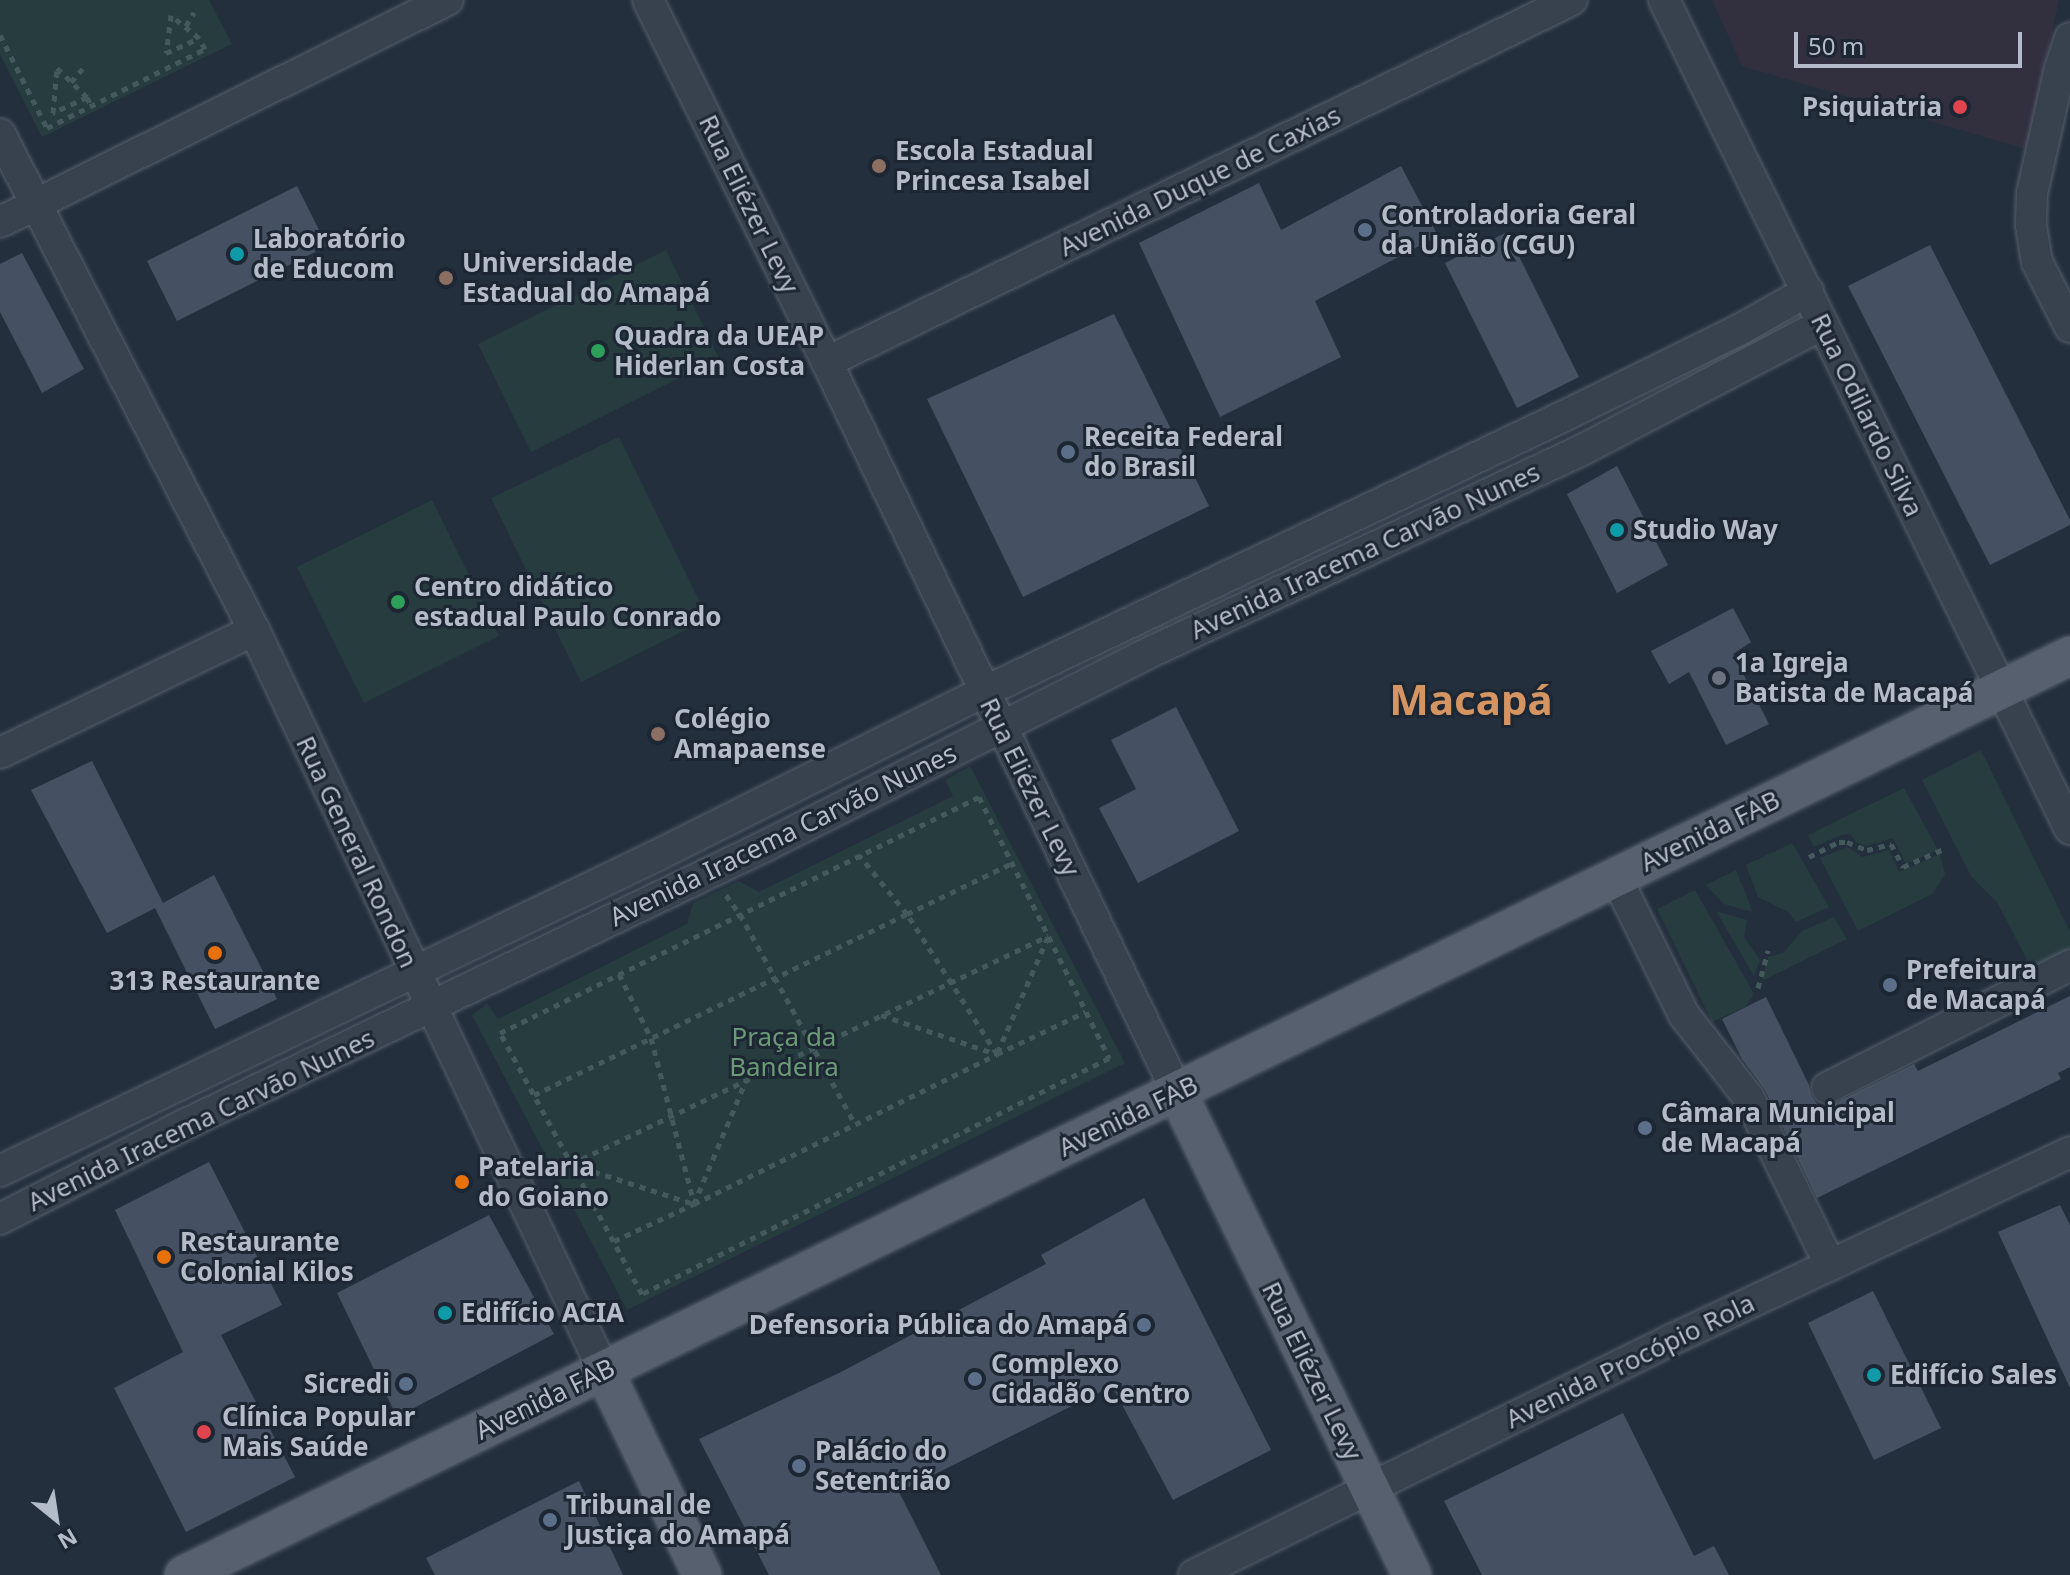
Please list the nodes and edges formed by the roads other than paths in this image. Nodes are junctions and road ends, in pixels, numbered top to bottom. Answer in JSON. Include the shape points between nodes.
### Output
{"nodes":[{"id":1,"x":448,"y":0,"type":"edge"},
{"id":2,"x":648,"y":0,"type":"edge"},
{"id":3,"x":1572,"y":0,"type":"edge"},
{"id":4,"x":1664,"y":0,"type":"edge"},
{"id":5,"x":2070,"y":38,"type":"edge"},
{"id":6,"x":0,"y":134,"type":"edge"},
{"id":7,"x":34,"y":205,"type":"junction"},
{"id":8,"x":0,"y":222,"type":"edge"},
{"id":9,"x":1808,"y":291,"type":"junction"},
{"id":10,"x":1823,"y":324,"type":"junction"},
{"id":11,"x":2070,"y":327,"type":"edge"},
{"id":12,"x":827,"y":362,"type":"junction"},
{"id":13,"x":254,"y":630,"type":"junction"},
{"id":14,"x":2070,"y":656,"type":"edge"},
{"id":15,"x":2001,"y":691,"type":"junction"},
{"id":16,"x":984,"y":692,"type":"junction"},
{"id":17,"x":1001,"y":727,"type":"junction"},
{"id":18,"x":0,"y":753,"type":"edge"},
{"id":19,"x":745,"y":812,"type":"junction"},
{"id":20,"x":2070,"y":829,"type":"edge"},
{"id":21,"x":761,"y":848,"type":"junction"},
{"id":22,"x":656,"y":856,"type":"junction"},
{"id":23,"x":1616,"y":877,"type":"junction"},
{"id":24,"x":673,"y":891,"type":"junction"},
{"id":25,"x":2070,"y":965,"type":"edge"},
{"id":26,"x":413,"y":971,"type":"junction"},
{"id":27,"x":430,"y":1009,"type":"junction"},
{"id":28,"x":172,"y":1087,"type":"junction"},
{"id":29,"x":1827,"y":1088,"type":"dead end"},
{"id":30,"x":1177,"y":1092,"type":"junction"},
{"id":31,"x":188,"y":1123,"type":"junction"},
{"id":32,"x":2070,"y":1152,"type":"edge"},
{"id":33,"x":0,"y":1171,"type":"edge"},
{"id":34,"x":0,"y":1219,"type":"edge"},
{"id":35,"x":1830,"y":1265,"type":"junction"},
{"id":36,"x":604,"y":1371,"type":"junction"},
{"id":37,"x":1368,"y":1487,"type":"junction"},
{"id":38,"x":184,"y":1575,"type":"edge"},
{"id":39,"x":702,"y":1575,"type":"edge"},
{"id":40,"x":1194,"y":1575,"type":"edge"},
{"id":41,"x":1412,"y":1575,"type":"edge"}],
"edges":[{"from":1,"to":7,"type":"street"},
{"from":2,"to":12,"type":"street","name":"Rua Eliézer Levy"},
{"from":3,"to":12,"type":"street","name":"Avenida Duque de Caxias"},
{"from":4,"to":9,"type":"street","name":"Rua Odilardo Silva"},
{"from":5,"to":11,"type":"street","via":[[2032,193],[2031,225],[2037,262]]},
{"from":6,"to":7,"type":"street","name":"Rua General Rondon"},
{"from":7,"to":8,"type":"street"},
{"from":7,"to":13,"type":"street","name":"Rua General Rondon"},
{"from":9,"to":10,"type":"street","name":"Rua Odilardo Silva"},
{"from":9,"to":16,"type":"street","name":"Avenida Iracema Carvão Nunes","via":[[1560,418]]},
{"from":10,"to":15,"type":"street","name":"Rua Odilardo Silva"},
{"from":10,"to":17,"type":"street","name":"Avenida Iracema Carvão Nunes","via":[[1580,451]]},
{"from":12,"to":16,"type":"street","name":"Rua Eliézer Levy"},
{"from":13,"to":18,"type":"street"},
{"from":13,"to":26,"type":"street","name":"Rua General Rondon"},
{"from":14,"to":15,"type":"main road","name":"Avenida FAB"},
{"from":15,"to":20,"type":"street","name":"Rua Odilardo Silva"},
{"from":15,"to":23,"type":"main road","name":"Avenida FAB"},
{"from":16,"to":17,"type":"street","name":"Rua Eliézer Levy"},
{"from":16,"to":19,"type":"street","name":"Avenida Iracema Carvão Nunes"},
{"from":17,"to":21,"type":"street","name":"Avenida Iracema Carvão Nunes"},
{"from":17,"to":30,"type":"street","name":"Rua Eliézer Levy"},
{"from":19,"to":21,"type":"street"},
{"from":19,"to":22,"type":"street","name":"Avenida Iracema Carvão Nunes"},
{"from":21,"to":24,"type":"street","name":"Avenida Iracema Carvão Nunes"},
{"from":22,"to":24,"type":"street"},
{"from":22,"to":26,"type":"street","name":"Avenida Iracema Carvão Nunes"},
{"from":23,"to":30,"type":"main road","name":"Avenida FAB"},
{"from":23,"to":35,"type":"street","via":[[1684,1015],[1749,1098]]},
{"from":24,"to":27,"type":"street","name":"Avenida Iracema Carvão Nunes"},
{"from":25,"to":29,"type":"street"},
{"from":26,"to":27,"type":"street","name":"Rua General Rondon"},
{"from":26,"to":28,"type":"street","name":"Avenida Iracema Carvão Nunes"},
{"from":27,"to":31,"type":"street","name":"Avenida Iracema Carvão Nunes"},
{"from":27,"to":36,"type":"street","name":"Rua General Rondon"},
{"from":28,"to":31,"type":"street"},
{"from":28,"to":33,"type":"street","name":"Avenida Iracema Carvão Nunes"},
{"from":30,"to":36,"type":"main road","name":"Avenida FAB"},
{"from":30,"to":37,"type":"main road","name":"Rua Eliézer Levy"},
{"from":31,"to":34,"type":"street","name":"Avenida Iracema Carvão Nunes"},
{"from":32,"to":35,"type":"street","name":"Avenida Procópio Rola"},
{"from":35,"to":37,"type":"street","name":"Avenida Procópio Rola"},
{"from":36,"to":38,"type":"main road","name":"Avenida FAB"},
{"from":36,"to":39,"type":"main road","name":"Rua General Rondon"},
{"from":37,"to":40,"type":"street","name":"Avenida Procópio Rola"},
{"from":37,"to":41,"type":"main road","name":"Rua Eliézer Levy"}]}
